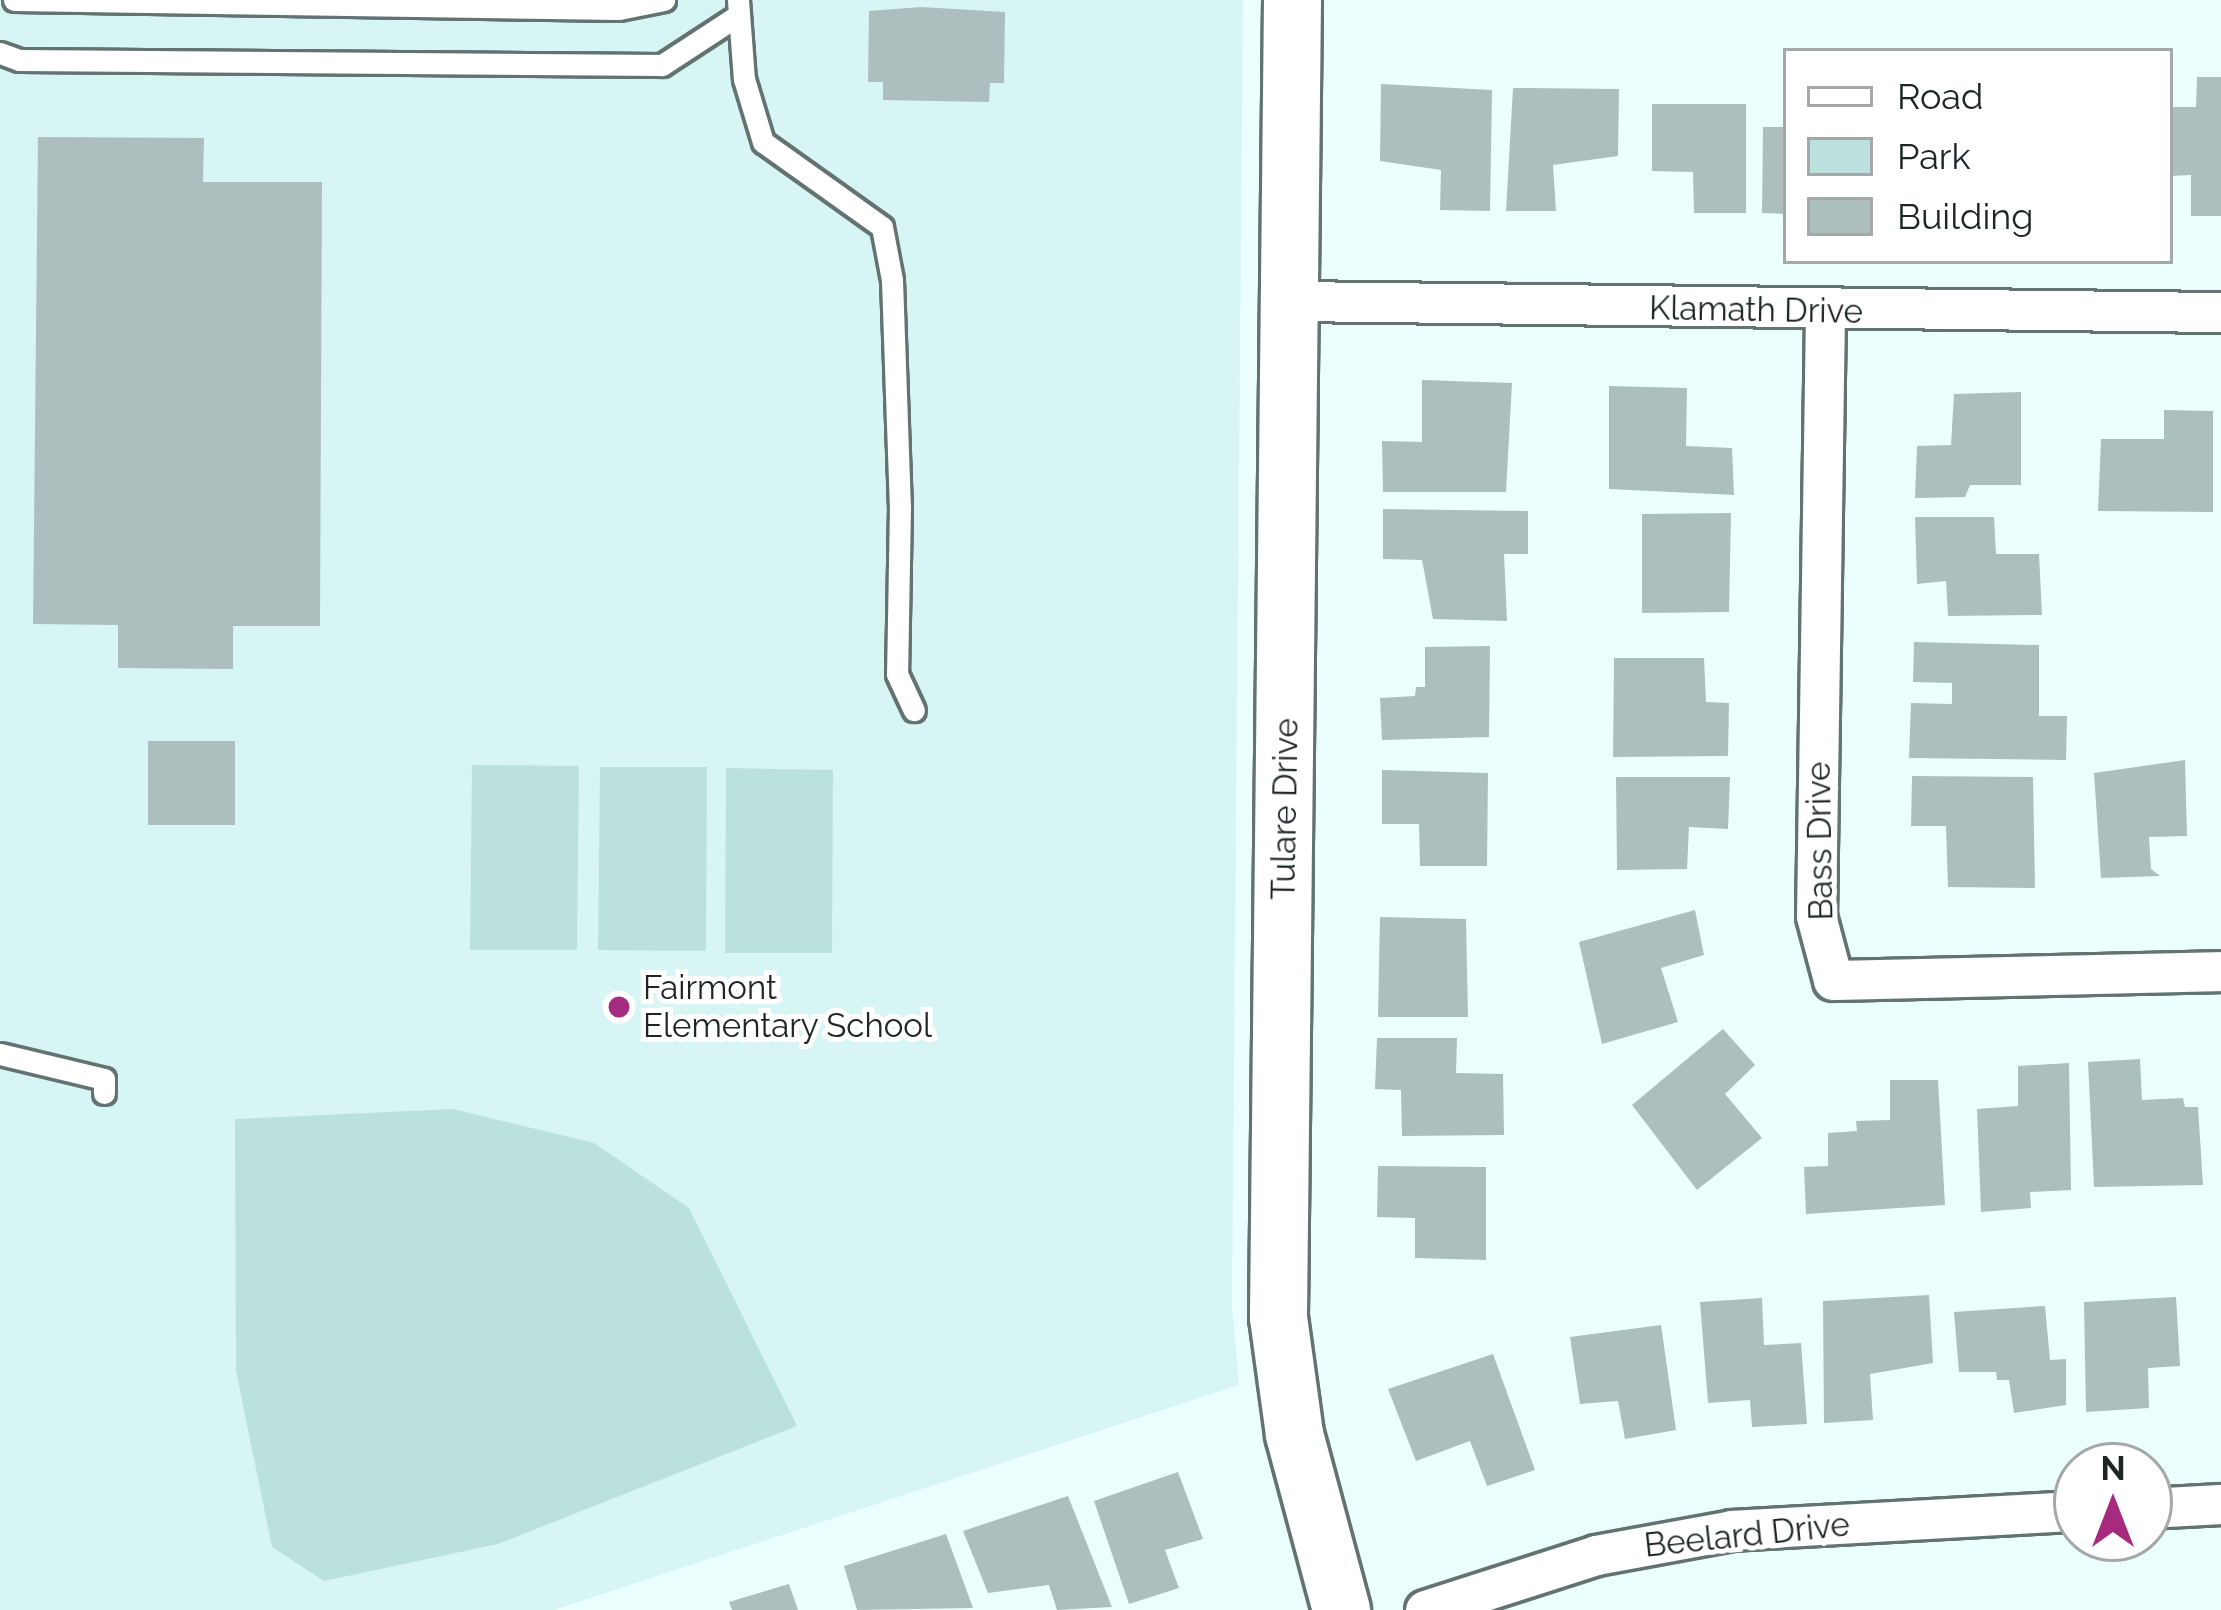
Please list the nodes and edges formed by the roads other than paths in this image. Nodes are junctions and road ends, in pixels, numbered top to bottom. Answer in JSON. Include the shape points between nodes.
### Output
{"nodes":[{"id":1,"x":14,"y":0,"type":"edge"},
{"id":2,"x":664,"y":0,"type":"edge"},
{"id":3,"x":1292,"y":0,"type":"edge"},
{"id":4,"x":738,"y":8,"type":"edge"},
{"id":5,"x":0,"y":53,"type":"edge"},
{"id":6,"x":1292,"y":301,"type":"junction"},
{"id":7,"x":1825,"y":312,"type":"junction"},
{"id":8,"x":2221,"y":312,"type":"edge"},
{"id":9,"x":914,"y":710,"type":"dead end"},
{"id":10,"x":2221,"y":970,"type":"edge"},
{"id":11,"x":0,"y":1054,"type":"edge"},
{"id":12,"x":104,"y":1093,"type":"dead end"},
{"id":13,"x":2221,"y":1504,"type":"edge"},
{"id":14,"x":2173,"y":1507,"type":"edge"},
{"id":15,"x":2053,"y":1512,"type":"edge"},
{"id":16,"x":1341,"y":1610,"type":"edge"},
{"id":17,"x":1425,"y":1610,"type":"edge"}],
"edges":[{"from":1,"to":2,"type":"lane","via":[[620,9]]},
{"from":3,"to":6,"type":"street","name":"Tulare Drive"},
{"from":4,"to":5,"type":"lane","via":[[662,65],[20,60]]},
{"from":4,"to":9,"type":"lane","via":[[750,110],[763,142],[882,227],[892,280],[900,506],[897,674]]},
{"from":6,"to":7,"type":"street","name":"Klamath Drive"},
{"from":6,"to":16,"type":"street","name":"Tulare Drive","via":[[1278,1317],[1294,1434]]},
{"from":7,"to":8,"type":"street","name":"Klamath Drive"},
{"from":7,"to":10,"type":"street","name":"Bass Drive","via":[[1816,916],[1833,980]]},
{"from":11,"to":12,"type":"lane","via":[[104,1079]]},
{"from":13,"to":14,"type":"street"},
{"from":15,"to":17,"type":"street","name":"Beelard Drive","via":[[1708,1534],[1596,1556]]}]}
